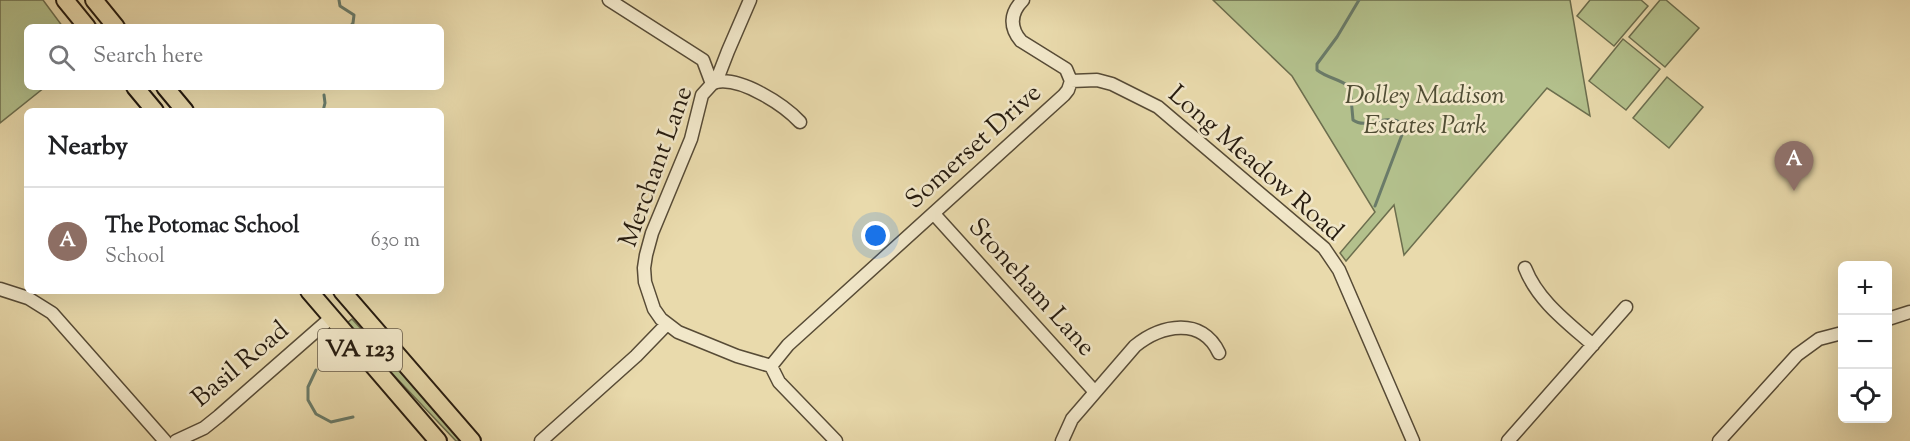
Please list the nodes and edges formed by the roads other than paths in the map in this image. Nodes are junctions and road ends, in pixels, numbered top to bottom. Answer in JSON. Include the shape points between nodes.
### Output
{"nodes":[{"id":1,"x":65,"y":0,"type":"edge"},
{"id":2,"x":94,"y":0,"type":"edge"},
{"id":3,"x":609,"y":0,"type":"edge"},
{"id":4,"x":750,"y":0,"type":"edge"},
{"id":5,"x":1023,"y":0,"type":"edge"},
{"id":6,"x":85,"y":24,"type":"edge"},
{"id":7,"x":114,"y":24,"type":"edge"},
{"id":8,"x":1071,"y":81,"type":"junction"},
{"id":9,"x":714,"y":83,"type":"junction"},
{"id":10,"x":137,"y":90,"type":"edge"},
{"id":11,"x":168,"y":90,"type":"edge"},
{"id":12,"x":152,"y":108,"type":"edge"},
{"id":13,"x":182,"y":108,"type":"edge"},
{"id":14,"x":800,"y":122,"type":"dead end"},
{"id":15,"x":934,"y":214,"type":"junction"},
{"id":16,"x":1525,"y":268,"type":"dead end"},
{"id":17,"x":0,"y":289,"type":"edge"},
{"id":18,"x":312,"y":294,"type":"edge"},
{"id":19,"x":346,"y":296,"type":"edge"},
{"id":20,"x":1626,"y":307,"type":"dead end"},
{"id":21,"x":1910,"y":312,"type":"edge"},
{"id":22,"x":332,"y":317,"type":"junction"},
{"id":23,"x":1892,"y":317,"type":"edge"},
{"id":24,"x":667,"y":324,"type":"junction"},
{"id":25,"x":1838,"y":334,"type":"edge"},
{"id":26,"x":1593,"y":345,"type":"junction"},
{"id":27,"x":1219,"y":353,"type":"dead end"},
{"id":28,"x":771,"y":366,"type":"junction"},
{"id":29,"x":1095,"y":392,"type":"junction"},
{"id":30,"x":165,"y":441,"type":"edge"},
{"id":31,"x":176,"y":441,"type":"edge"},
{"id":32,"x":438,"y":441,"type":"edge"},
{"id":33,"x":472,"y":441,"type":"edge"},
{"id":34,"x":541,"y":441,"type":"edge"},
{"id":35,"x":836,"y":441,"type":"edge"},
{"id":36,"x":1062,"y":441,"type":"edge"},
{"id":37,"x":1413,"y":441,"type":"edge"},
{"id":38,"x":1508,"y":441,"type":"edge"},
{"id":39,"x":1719,"y":441,"type":"edge"}],
"edges":[{"from":1,"to":6,"type":"main road"},
{"from":2,"to":7,"type":"main road"},
{"from":3,"to":9,"type":"street","via":[[703,60]]},
{"from":4,"to":9,"type":"street","name":"Merchant Lane"},
{"from":5,"to":8,"type":"street","via":[[1014,12],[1015,34],[1066,69]]},
{"from":8,"to":15,"type":"street","name":"Somerset Drive","via":[[1064,95]]},
{"from":8,"to":37,"type":"street","name":"Long Meadow Road","via":[[1112,84],[1158,107],[1324,248],[1339,270]]},
{"from":9,"to":14,"type":"street","via":[[731,81],[765,95]]},
{"from":9,"to":24,"type":"street","name":"Merchant Lane","via":[[702,95],[691,139],[645,255],[648,294]]},
{"from":10,"to":12,"type":"main road"},
{"from":11,"to":13,"type":"main road"},
{"from":15,"to":28,"type":"street","name":"Somerset Drive","via":[[788,345]]},
{"from":15,"to":29,"type":"street","name":"Stoneham Lane"},
{"from":16,"to":26,"type":"street","via":[[1536,291]]},
{"from":17,"to":30,"type":"street","via":[[28,298],[51,313]]},
{"from":18,"to":22,"type":"main road","number":"VA 123"},
{"from":19,"to":22,"type":"main road"},
{"from":19,"to":33,"type":"main road","number":"VA 123"},
{"from":20,"to":26,"type":"street"},
{"from":21,"to":23,"type":"street"},
{"from":22,"to":31,"type":"street","name":"Basil Road","via":[[219,417]]},
{"from":22,"to":32,"type":"main road","number":"VA 123"},
{"from":24,"to":28,"type":"street","via":[[691,338]]},
{"from":24,"to":34,"type":"street"},
{"from":25,"to":39,"type":"street","via":[[1819,339],[1797,355]]},
{"from":26,"to":38,"type":"street"},
{"from":27,"to":29,"type":"street","via":[[1211,340],[1194,329],[1158,331],[1135,345]]},
{"from":28,"to":35,"type":"street","via":[[779,382]]},
{"from":29,"to":36,"type":"street","via":[[1072,418]]}]}
